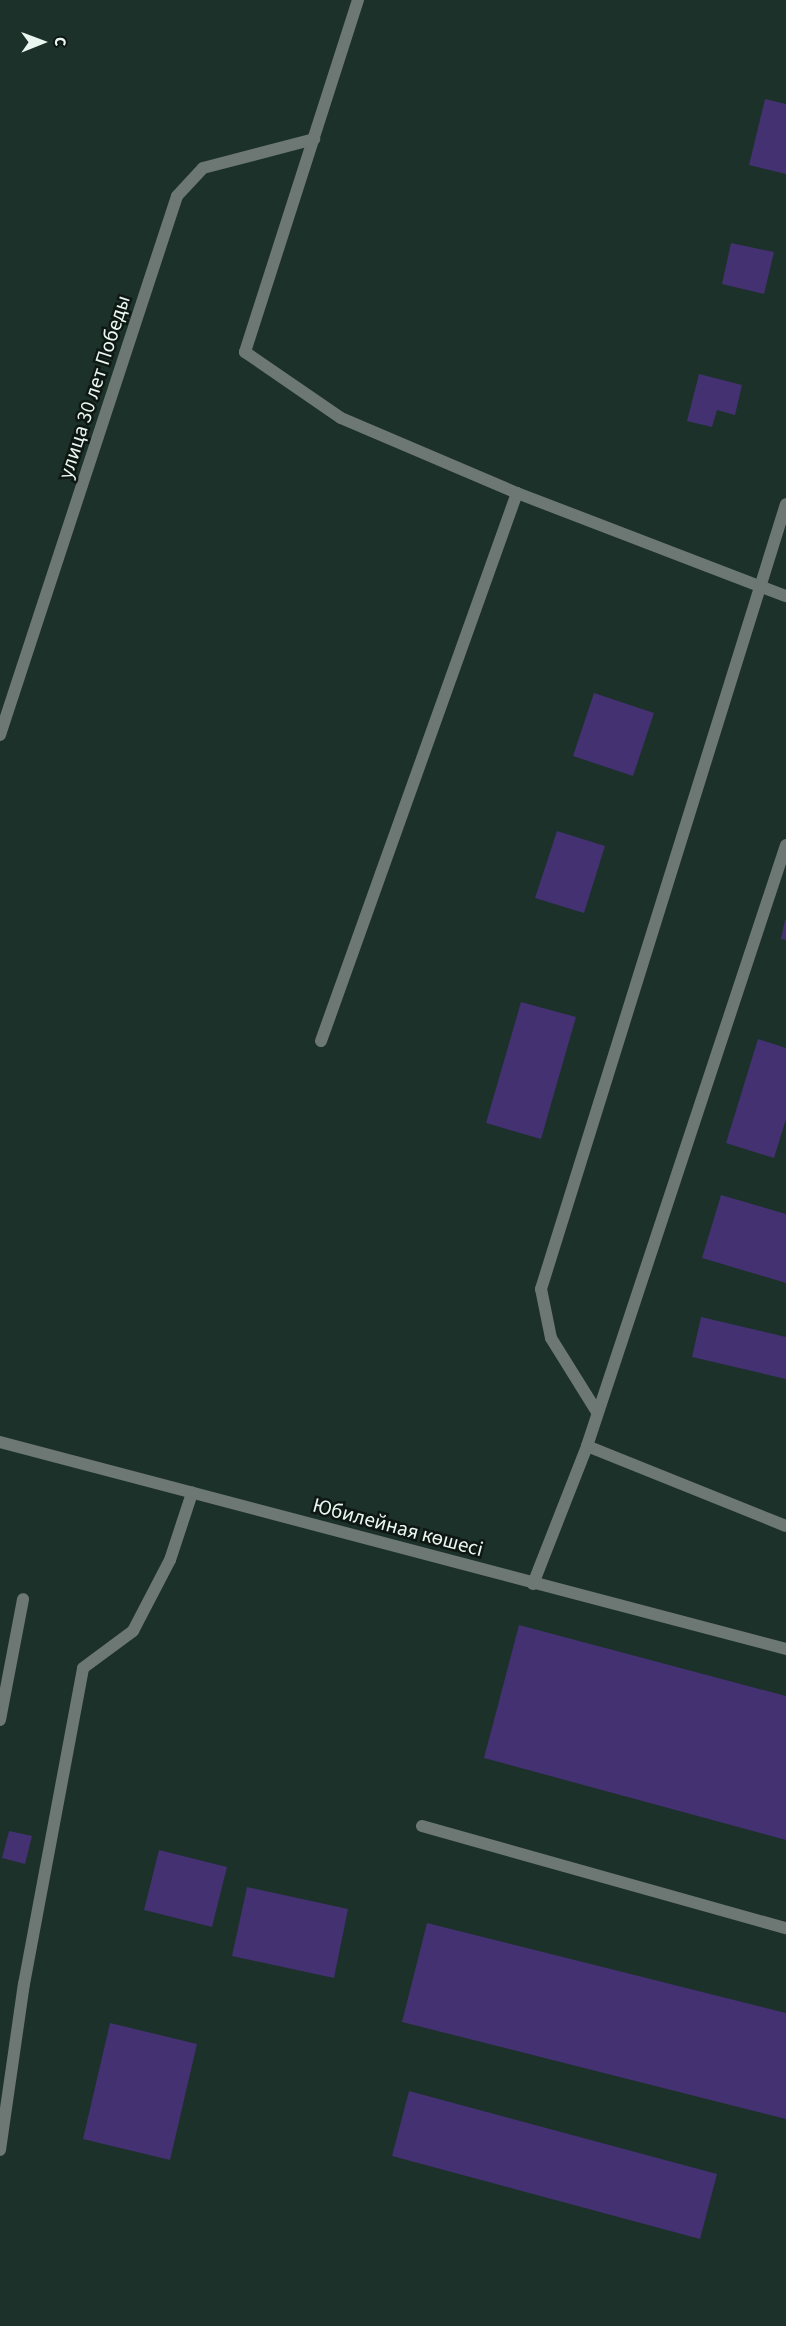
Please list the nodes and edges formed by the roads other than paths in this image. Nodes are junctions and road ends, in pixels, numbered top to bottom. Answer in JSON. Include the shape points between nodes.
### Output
{"nodes":[{"id":1,"x":358,"y":0,"type":"edge"},
{"id":2,"x":314,"y":139,"type":"junction"},
{"id":3,"x":518,"y":493,"type":"junction"},
{"id":4,"x":786,"y":504,"type":"edge"},
{"id":5,"x":764,"y":587,"type":"junction"},
{"id":6,"x":786,"y":596,"type":"edge"},
{"id":7,"x":0,"y":735,"type":"edge"},
{"id":8,"x":786,"y":845,"type":"edge"},
{"id":9,"x":321,"y":1041,"type":"dead end"},
{"id":10,"x":597,"y":1412,"type":"junction"},
{"id":11,"x":0,"y":1442,"type":"edge"},
{"id":12,"x":587,"y":1446,"type":"junction"},
{"id":13,"x":192,"y":1493,"type":"junction"},
{"id":14,"x":786,"y":1526,"type":"edge"},
{"id":15,"x":533,"y":1584,"type":"junction"},
{"id":16,"x":23,"y":1599,"type":"dead end"},
{"id":17,"x":786,"y":1649,"type":"edge"},
{"id":18,"x":0,"y":1720,"type":"edge"},
{"id":19,"x":422,"y":1826,"type":"dead end"},
{"id":20,"x":786,"y":1928,"type":"edge"},
{"id":21,"x":0,"y":2150,"type":"edge"}],
"edges":[{"from":1,"to":2,"type":"street"},
{"from":2,"to":3,"type":"street","via":[[245,351],[341,418]]},
{"from":2,"to":7,"type":"street","name":"улица 30 лет Победы","via":[[203,168],[177,196]]},
{"from":3,"to":5,"type":"street"},
{"from":3,"to":9,"type":"street"},
{"from":4,"to":5,"type":"street"},
{"from":5,"to":6,"type":"street"},
{"from":5,"to":10,"type":"street","via":[[541,1289],[551,1338]]},
{"from":8,"to":10,"type":"street"},
{"from":10,"to":12,"type":"street"},
{"from":11,"to":13,"type":"street","name":"Юбилейная көшесі"},
{"from":12,"to":14,"type":"street"},
{"from":12,"to":15,"type":"street"},
{"from":13,"to":15,"type":"street","name":"Юбилейная көшесі"},
{"from":13,"to":21,"type":"street","via":[[170,1560],[133,1631],[82,1668],[24,1984]]},
{"from":15,"to":17,"type":"street","name":"Юбилейная көшесі"},
{"from":16,"to":18,"type":"street"},
{"from":19,"to":20,"type":"street"}]}
